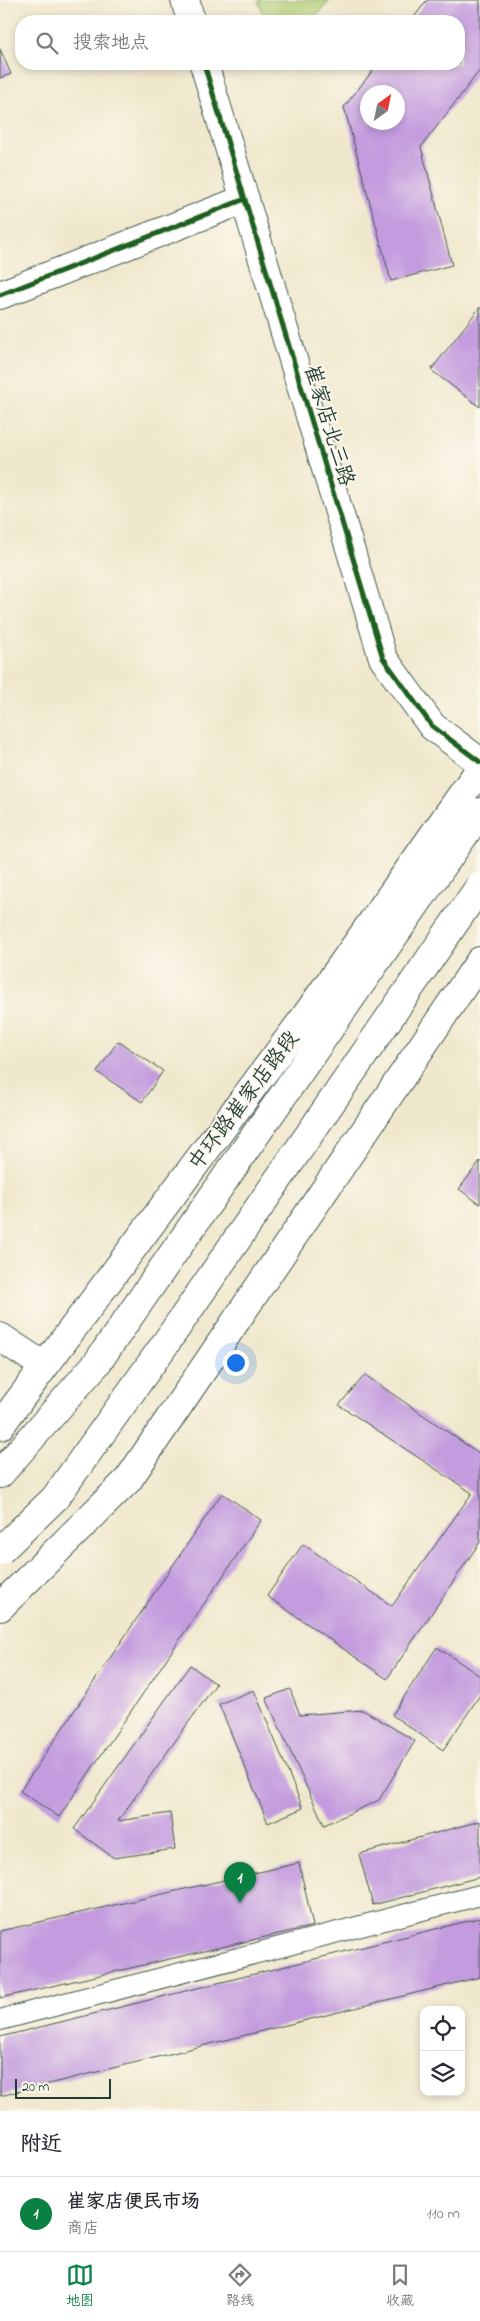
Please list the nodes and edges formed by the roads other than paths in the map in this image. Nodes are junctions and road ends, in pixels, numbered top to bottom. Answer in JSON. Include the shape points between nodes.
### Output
{"nodes":[{"id":1,"x":185,"y":0,"type":"edge"},
{"id":2,"x":189,"y":15,"type":"edge"},
{"id":3,"x":206,"y":70,"type":"edge"},
{"id":4,"x":245,"y":199,"type":"junction"},
{"id":5,"x":0,"y":295,"type":"edge"},
{"id":6,"x":480,"y":762,"type":"edge"},
{"id":7,"x":480,"y":769,"type":"edge"},
{"id":8,"x":480,"y":812,"type":"edge"},
{"id":9,"x":480,"y":886,"type":"edge"},
{"id":10,"x":480,"y":961,"type":"edge"},
{"id":11,"x":0,"y":1337,"type":"edge"},
{"id":12,"x":44,"y":1366,"type":"junction"},
{"id":13,"x":0,"y":1426,"type":"edge"},
{"id":14,"x":0,"y":1474,"type":"edge"},
{"id":15,"x":0,"y":1551,"type":"edge"},
{"id":16,"x":0,"y":1607,"type":"edge"},
{"id":17,"x":480,"y":1895,"type":"edge"},
{"id":18,"x":0,"y":2020,"type":"edge"}],
"edges":[{"from":1,"to":2,"type":"main road"},
{"from":3,"to":4,"type":"main road","name":"崔家店北三路"},
{"from":4,"to":5,"type":"main road"},
{"from":4,"to":6,"type":"main road","name":"崔家店北三路","via":[[383,658],[432,726]]},
{"from":7,"to":12,"type":"main road","name":"中环路崔家店路段","via":[[305,1017]]},
{"from":8,"to":14,"type":"main road","via":[[97,1363]]},
{"from":9,"to":15,"type":"main road","bridge":true,"via":[[163,1347],[55,1498]]},
{"from":10,"to":16,"type":"main road","via":[[128,1480]]},
{"from":11,"to":12,"type":"main road"},
{"from":12,"to":13,"type":"main road","name":"中环路崔家店路段"},
{"from":17,"to":18,"type":"lane"}]}
